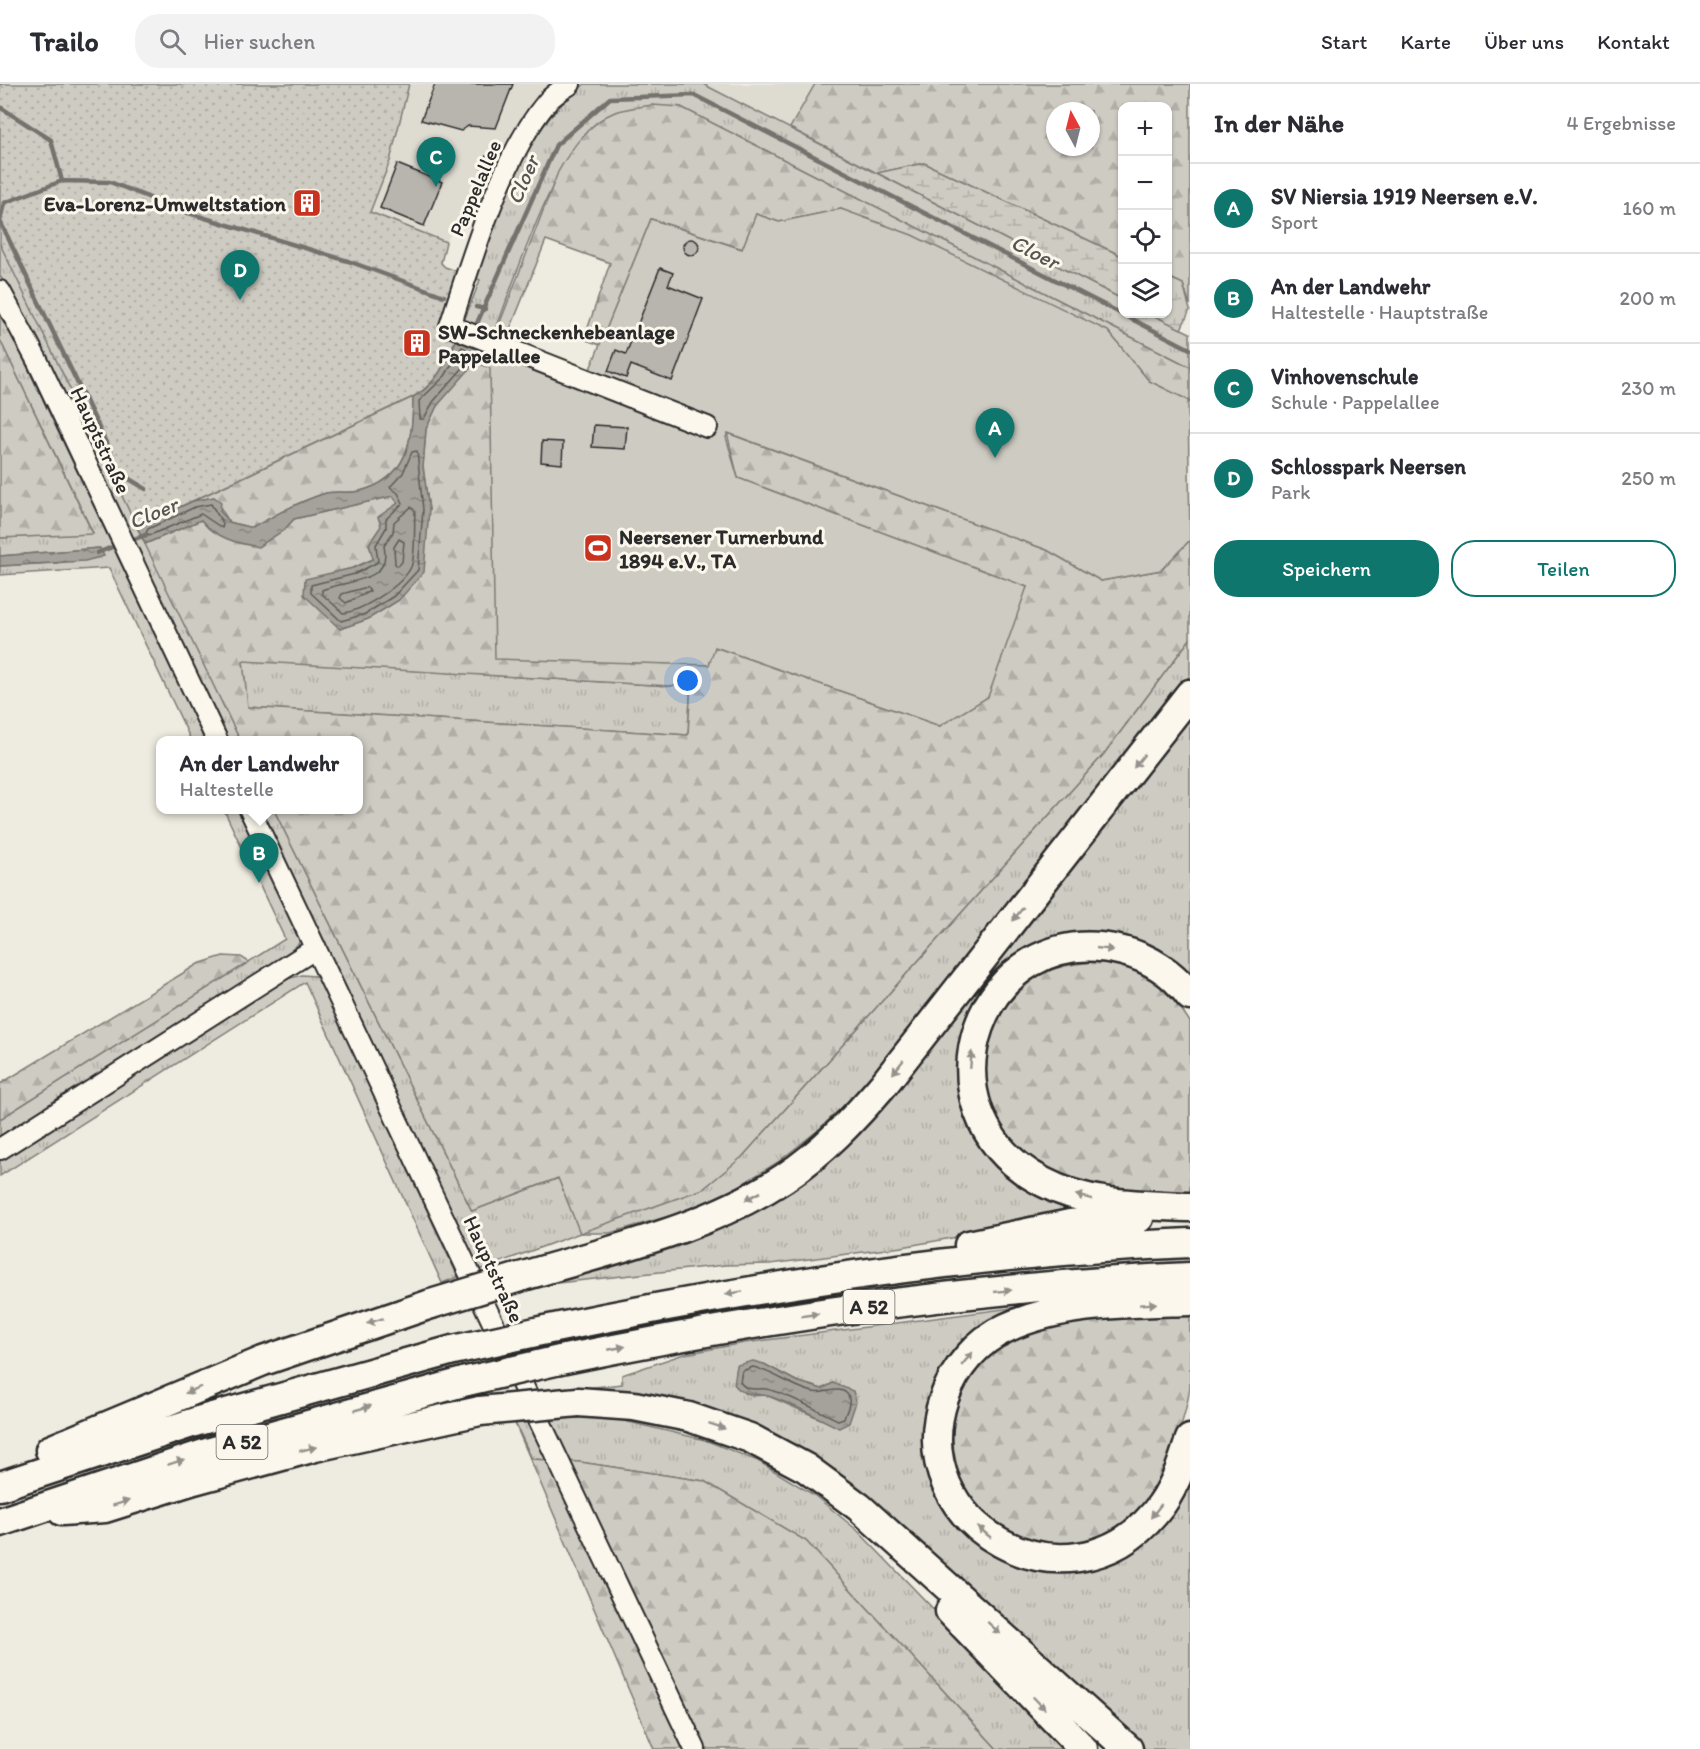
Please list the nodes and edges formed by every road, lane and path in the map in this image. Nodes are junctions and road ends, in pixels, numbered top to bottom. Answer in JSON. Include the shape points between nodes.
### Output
{"nodes":[{"id":1,"x":570,"y":84,"type":"edge"},
{"id":2,"x":0,"y":291,"type":"edge"},
{"id":3,"x":707,"y":427,"type":"dead end"},
{"id":4,"x":1190,"y":694,"type":"edge"},
{"id":5,"x":215,"y":736,"type":"edge"},
{"id":6,"x":252,"y":814,"type":"edge"},
{"id":7,"x":316,"y":948,"type":"junction"},
{"id":8,"x":1190,"y":996,"type":"edge"},
{"id":9,"x":0,"y":1149,"type":"edge"},
{"id":10,"x":1187,"y":1210,"type":"edge"},
{"id":11,"x":1187,"y":1244,"type":"edge"},
{"id":12,"x":855,"y":1275,"type":"junction"},
{"id":13,"x":1186,"y":1289,"type":"edge"},
{"id":14,"x":1190,"y":1439,"type":"edge"},
{"id":15,"x":0,"y":1468,"type":"edge"},
{"id":16,"x":806,"y":1468,"type":"junction"},
{"id":17,"x":0,"y":1486,"type":"edge"},
{"id":18,"x":11,"y":1519,"type":"edge"},
{"id":19,"x":1128,"y":1747,"type":"edge"},
{"id":20,"x":695,"y":1749,"type":"edge"},
{"id":21,"x":1083,"y":1749,"type":"edge"}],
"edges":[{"from":1,"to":3,"type":"street","name":"Pappelallee","via":[[549,100],[517,146],[471,259],[466,333]]},
{"from":2,"to":5,"type":"street","name":"Hauptstraße","via":[[38,362]]},
{"from":4,"to":15,"type":"highway","one_way":true,"bridge":true,"via":[[884,1084],[838,1135],[785,1177],[729,1209],[667,1233],[431,1304],[263,1361]]},
{"from":6,"to":7,"type":"street","name":"Hauptstraße"},
{"from":7,"to":9,"type":"street"},
{"from":7,"to":20,"type":"street","name":"Hauptstraße"},
{"from":10,"to":8,"type":"highway","one_way":true,"via":[[1098,1200],[1044,1183],[1025,1171],[995,1143],[984,1125],[971,1087],[970,1066],[978,1026],[998,992],[1020,971],[1050,955],[1093,948],[1134,954],[1164,970]]},
{"from":10,"to":12,"type":"highway","via":[[1070,1224],[897,1257]]},
{"from":11,"to":12,"type":"highway","number":"A 52","via":[[973,1260]]},
{"from":12,"to":17,"type":"highway","number":"A 52","one_way":true,"bridge":true,"via":[[703,1299],[453,1350],[198,1420]]},
{"from":14,"to":13,"type":"highway","one_way":true,"via":[[1168,1495],[1145,1524],[1130,1537],[1096,1554],[1052,1559],[1010,1549],[977,1527],[950,1491],[938,1445],[940,1410],[955,1374],[996,1333],[1019,1322]]},
{"from":18,"to":13,"type":"highway","number":"A 52","one_way":true,"bridge":true,"via":[[207,1453],[467,1381],[560,1360],[698,1333],[877,1305],[1052,1286]]},
{"from":18,"to":16,"type":"highway","one_way":true,"bridge":true,"via":[[105,1508],[315,1447],[480,1411],[578,1402],[634,1406],[690,1417],[750,1438]]},
{"from":16,"to":19,"type":"highway","one_way":true,"via":[[860,1507]]},
{"from":16,"to":21,"type":"highway","one_way":true,"via":[[834,1501],[897,1558]]}]}
